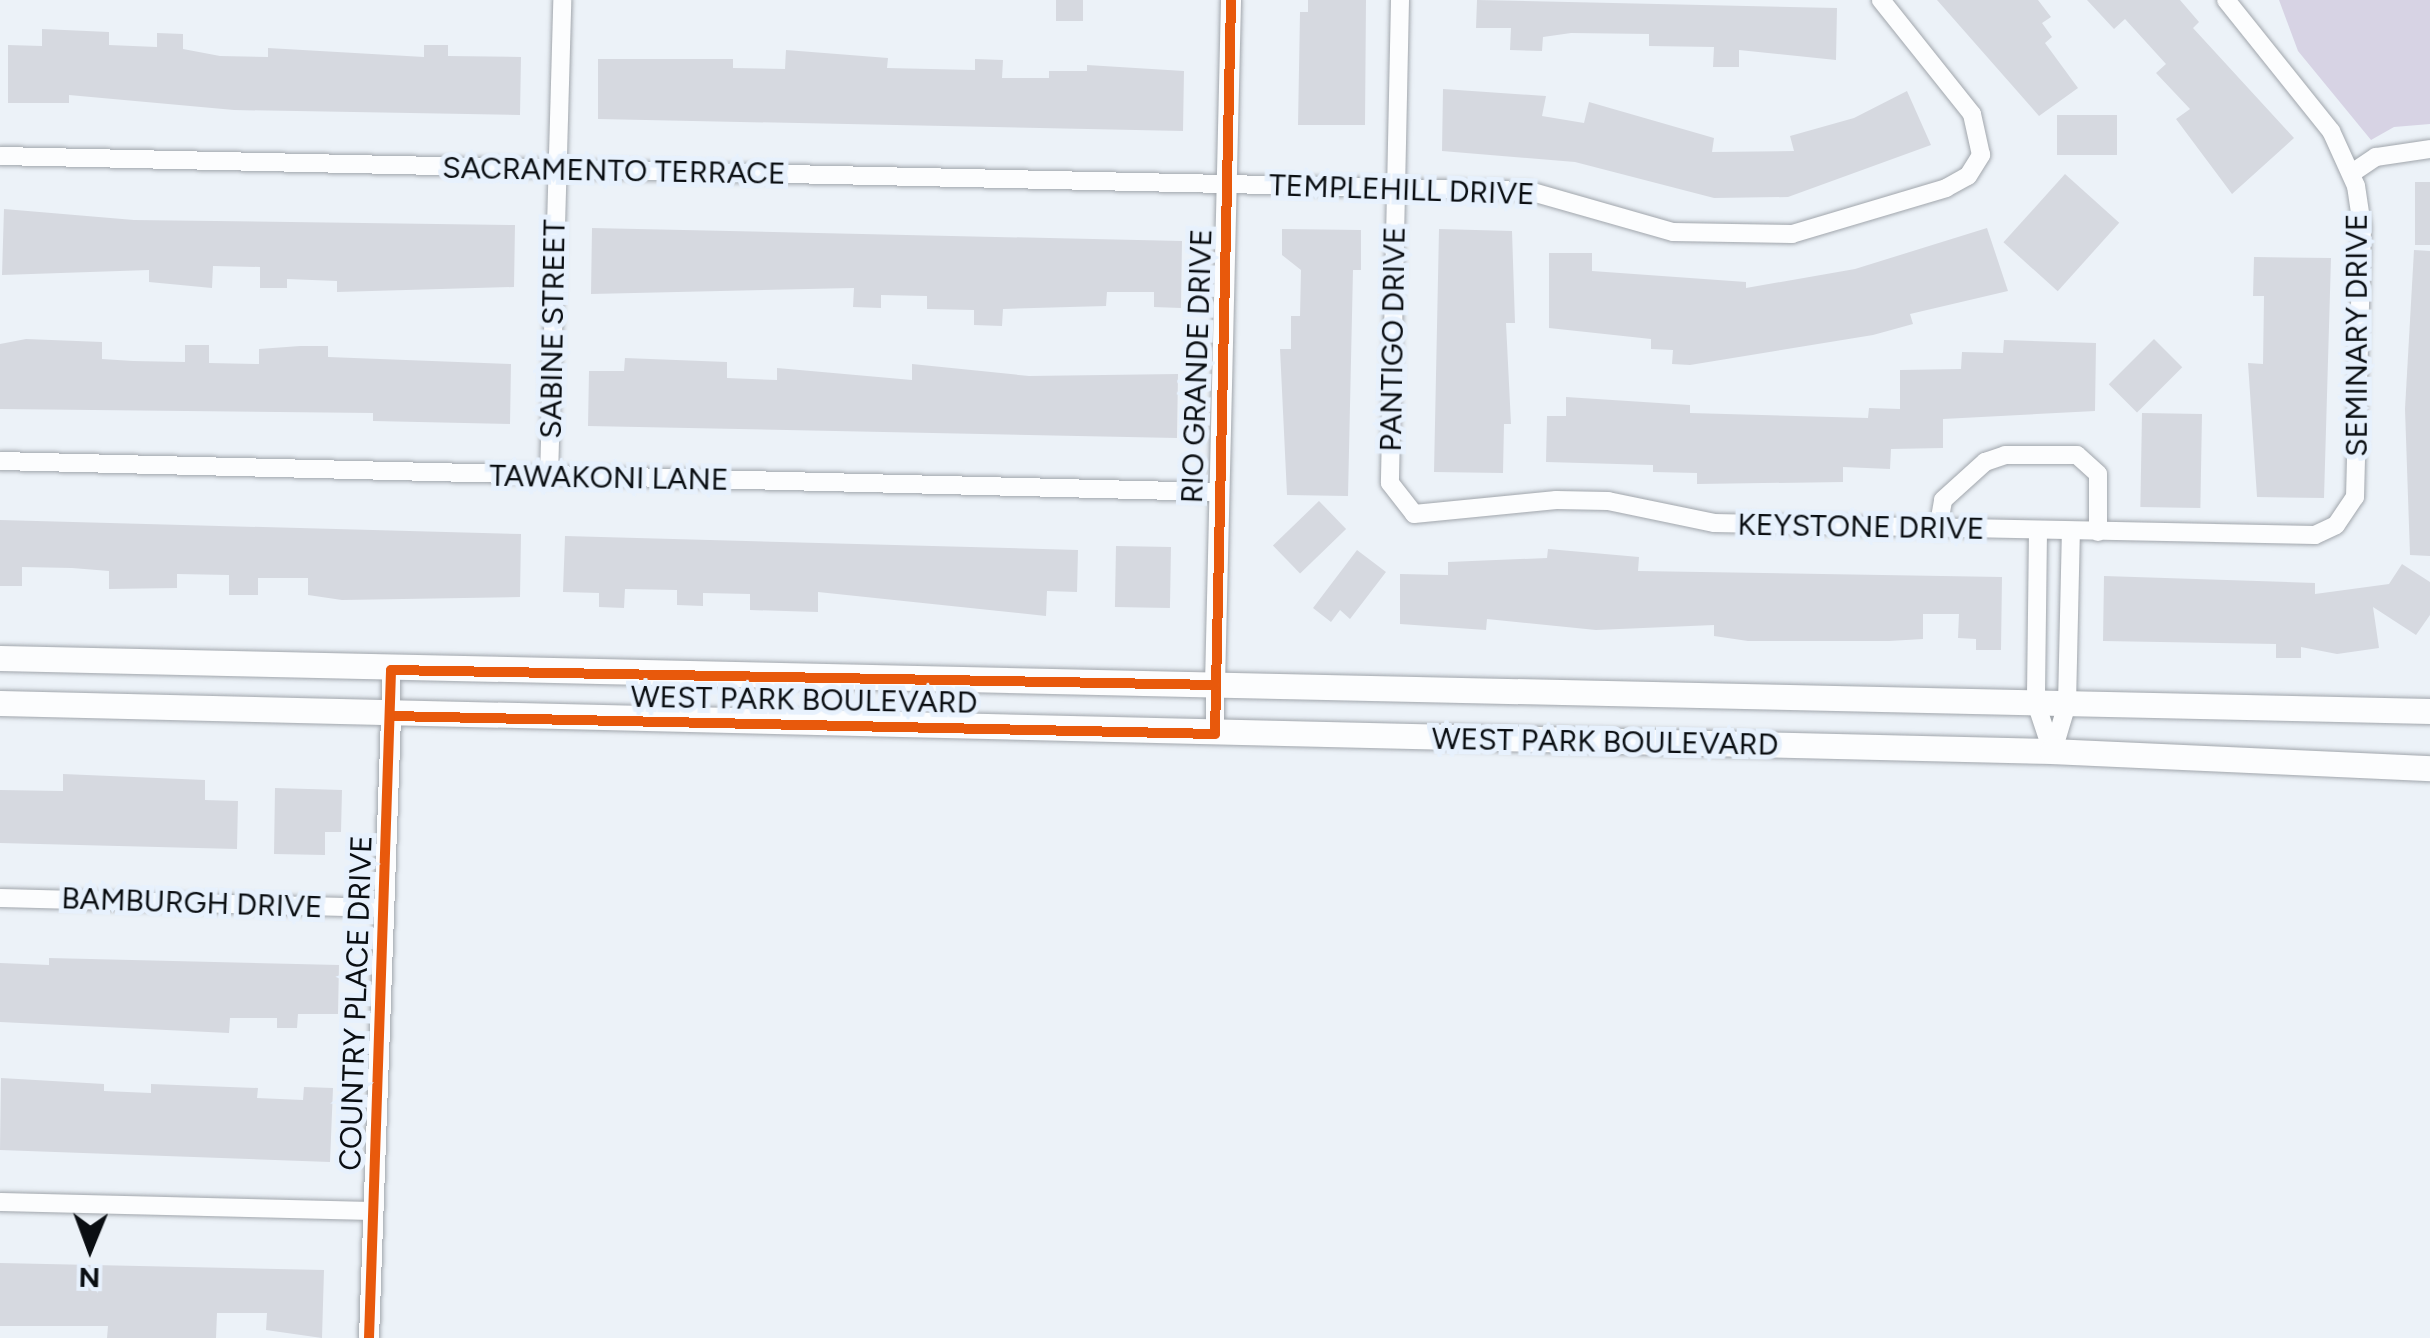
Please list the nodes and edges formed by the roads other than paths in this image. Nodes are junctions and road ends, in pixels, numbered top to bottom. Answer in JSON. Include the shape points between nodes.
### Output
{"nodes":[{"id":1,"x":562,"y":0,"type":"edge"},
{"id":2,"x":1232,"y":0,"type":"edge"},
{"id":3,"x":1400,"y":0,"type":"edge"},
{"id":4,"x":1882,"y":0,"type":"edge"},
{"id":5,"x":2226,"y":0,"type":"edge"},
{"id":6,"x":2430,"y":149,"type":"edge"},
{"id":7,"x":0,"y":156,"type":"edge"},
{"id":8,"x":557,"y":171,"type":"junction"},
{"id":9,"x":2352,"y":174,"type":"junction"},
{"id":10,"x":1228,"y":183,"type":"junction"},
{"id":11,"x":1396,"y":188,"type":"junction"},
{"id":12,"x":0,"y":461,"type":"edge"},
{"id":13,"x":550,"y":477,"type":"junction"},
{"id":14,"x":1219,"y":492,"type":"junction"},
{"id":15,"x":1395,"y":496,"type":"joint"},
{"id":16,"x":2336,"y":525,"type":"joint"},
{"id":17,"x":1938,"y":529,"type":"junction"},
{"id":18,"x":2038,"y":531,"type":"junction"},
{"id":19,"x":2072,"y":532,"type":"junction"},
{"id":20,"x":2098,"y":532,"type":"junction"},
{"id":21,"x":0,"y":658,"type":"edge"},
{"id":22,"x":392,"y":670,"type":"junction"},
{"id":23,"x":1215,"y":686,"type":"junction"},
{"id":24,"x":1568,"y":695,"type":"junction"},
{"id":25,"x":0,"y":703,"type":"edge"},
{"id":26,"x":2036,"y":703,"type":"junction"},
{"id":27,"x":2067,"y":704,"type":"junction"},
{"id":28,"x":2430,"y":711,"type":"edge"},
{"id":29,"x":391,"y":716,"type":"junction"},
{"id":30,"x":1215,"y":734,"type":"junction"},
{"id":31,"x":1568,"y":742,"type":"junction"},
{"id":32,"x":2052,"y":751,"type":"junction"},
{"id":33,"x":2430,"y":768,"type":"edge"},
{"id":34,"x":0,"y":898,"type":"edge"},
{"id":35,"x":384,"y":908,"type":"junction"},
{"id":36,"x":0,"y":1202,"type":"edge"},
{"id":37,"x":373,"y":1211,"type":"junction"},
{"id":38,"x":368,"y":1338,"type":"edge"}],
"edges":[{"from":1,"to":8,"type":"street","name":"SABINE STREET"},
{"from":2,"to":10,"type":"street","name":"RIO GRANDE DRIVE"},
{"from":3,"to":11,"type":"street","name":"PANTIGO DRIVE"},
{"from":4,"to":11,"type":"street","name":"TEMPLEHILL DRIVE","via":[[1980,126],[1976,166],[1946,188],[1792,234],[1727,238],[1673,232],[1529,191]]},
{"from":5,"to":9,"type":"street","name":"SEMINARY DRIVE","via":[[2331,131]]},
{"from":6,"to":9,"type":"street","via":[[2376,157]]},
{"from":7,"to":8,"type":"street","name":"SACRAMENTO TERRACE"},
{"from":8,"to":10,"type":"street","name":"SACRAMENTO TERRACE"},
{"from":8,"to":13,"type":"street","name":"SABINE STREET"},
{"from":9,"to":16,"type":"street","name":"SEMINARY DRIVE","via":[[2362,226],[2356,498]]},
{"from":10,"to":11,"type":"street","name":"TEMPLEHILL DRIVE"},
{"from":10,"to":14,"type":"street","name":"RIO GRANDE DRIVE"},
{"from":11,"to":15,"type":"street","name":"PANTIGO DRIVE"},
{"from":12,"to":13,"type":"street","name":"TAWAKONI LANE"},
{"from":13,"to":14,"type":"street","name":"TAWAKONI LANE"},
{"from":14,"to":23,"type":"street","name":"RIO GRANDE DRIVE"},
{"from":15,"to":17,"type":"street","name":"KEYSTONE DRIVE","via":[[1427,517],[1556,500],[1608,501],[1714,523]]},
{"from":16,"to":20,"type":"street","name":"KEYSTONE DRIVE","via":[[2315,535]]},
{"from":17,"to":18,"type":"street","name":"KEYSTONE DRIVE"},
{"from":17,"to":20,"type":"street","via":[[1943,500],[1985,462],[2005,454],[2077,455],[2098,474]]},
{"from":18,"to":19,"type":"street","name":"KEYSTONE DRIVE"},
{"from":18,"to":26,"type":"street"},
{"from":19,"to":20,"type":"street","name":"KEYSTONE DRIVE"},
{"from":19,"to":27,"type":"street"},
{"from":21,"to":22,"type":"main road","name":"WEST PARK BOULEVARD"},
{"from":22,"to":23,"type":"main road","name":"WEST PARK BOULEVARD"},
{"from":22,"to":29,"type":"street","name":"COUNTRY PLACE DRIVE"},
{"from":23,"to":24,"type":"main road","name":"WEST PARK BOULEVARD"},
{"from":23,"to":30,"type":"street","name":"RIO GRANDE DRIVE"},
{"from":24,"to":26,"type":"main road","name":"WEST PARK BOULEVARD"},
{"from":24,"to":31,"type":"main road"},
{"from":25,"to":29,"type":"main road","name":"WEST PARK BOULEVARD"},
{"from":26,"to":27,"type":"main road","name":"WEST PARK BOULEVARD"},
{"from":26,"to":32,"type":"street"},
{"from":27,"to":28,"type":"main road","name":"WEST PARK BOULEVARD"},
{"from":27,"to":32,"type":"street"},
{"from":29,"to":30,"type":"main road","name":"WEST PARK BOULEVARD"},
{"from":29,"to":35,"type":"street","name":"COUNTRY PLACE DRIVE"},
{"from":30,"to":31,"type":"main road","name":"WEST PARK BOULEVARD"},
{"from":31,"to":32,"type":"main road","name":"WEST PARK BOULEVARD"},
{"from":32,"to":33,"type":"main road","name":"WEST PARK BOULEVARD"},
{"from":34,"to":35,"type":"street","name":"BAMBURGH DRIVE"},
{"from":35,"to":37,"type":"street","name":"COUNTRY PLACE DRIVE"},
{"from":36,"to":37,"type":"street"},
{"from":37,"to":38,"type":"street","name":"COUNTRY PLACE DRIVE"}]}
